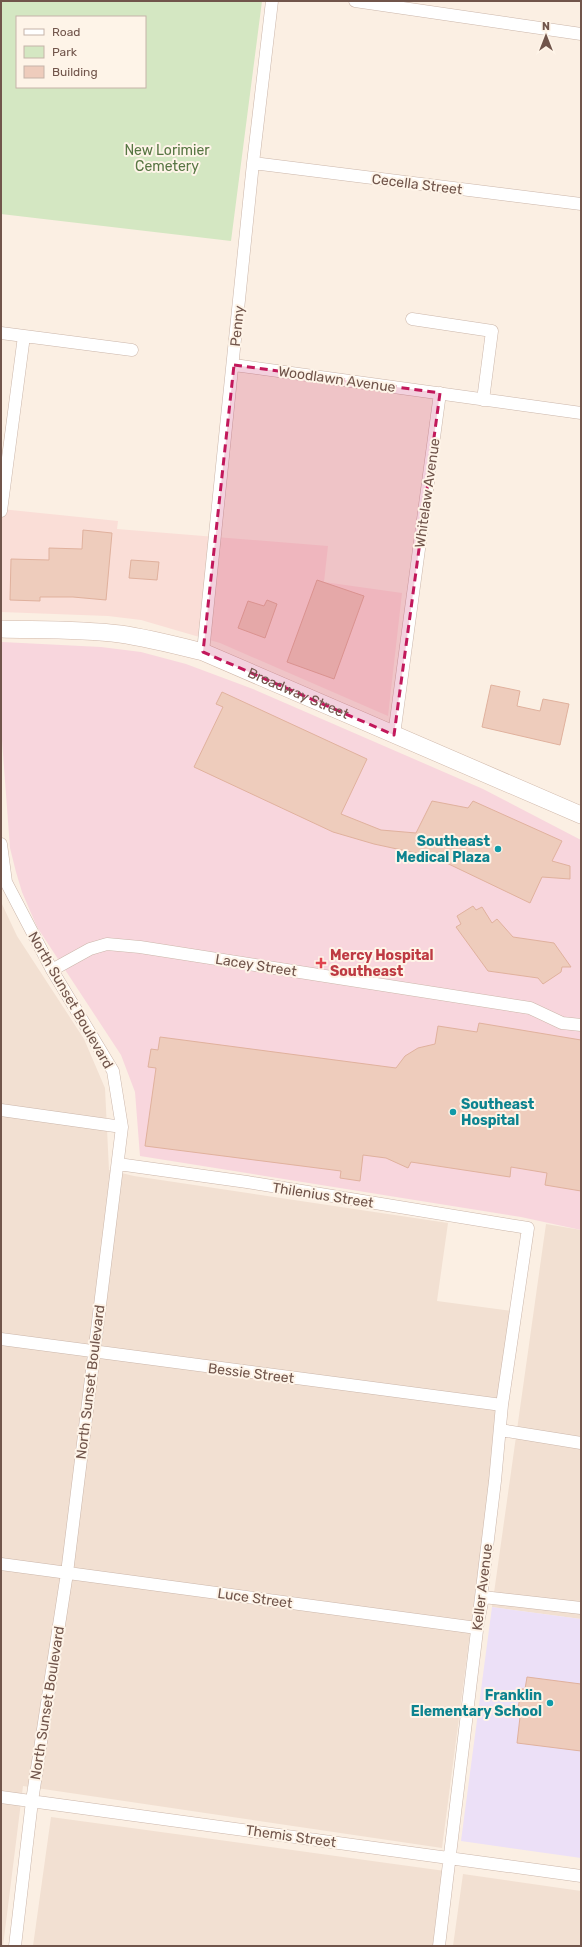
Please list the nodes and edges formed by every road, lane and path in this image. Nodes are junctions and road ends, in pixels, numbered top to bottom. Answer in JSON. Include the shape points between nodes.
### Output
{"nodes":[{"id":1,"x":272,"y":1,"type":"edge"},
{"id":2,"x":355,"y":1,"type":"edge"},
{"id":3,"x":581,"y":34,"type":"edge"},
{"id":4,"x":253,"y":163,"type":"junction"},
{"id":5,"x":581,"y":204,"type":"edge"},
{"id":6,"x":412,"y":319,"type":"dead end"},
{"id":7,"x":1,"y":333,"type":"edge"},
{"id":8,"x":24,"y":336,"type":"junction"},
{"id":9,"x":132,"y":350,"type":"dead end"},
{"id":10,"x":234,"y":365,"type":"junction"},
{"id":11,"x":440,"y":393,"type":"junction"},
{"id":12,"x":483,"y":400,"type":"junction"},
{"id":13,"x":581,"y":413,"type":"edge"},
{"id":14,"x":1,"y":510,"type":"edge"},
{"id":15,"x":1,"y":629,"type":"edge"},
{"id":16,"x":203,"y":652,"type":"junction"},
{"id":17,"x":394,"y":735,"type":"junction"},
{"id":18,"x":581,"y":815,"type":"edge"},
{"id":19,"x":1,"y":844,"type":"edge"},
{"id":20,"x":4,"y":882,"type":"edge"},
{"id":21,"x":52,"y":970,"type":"junction"},
{"id":22,"x":581,"y":1025,"type":"edge"},
{"id":23,"x":1,"y":1110,"type":"edge"},
{"id":24,"x":122,"y":1127,"type":"junction"},
{"id":25,"x":118,"y":1164,"type":"junction"},
{"id":26,"x":528,"y":1228,"type":"joint"},
{"id":27,"x":1,"y":1339,"type":"edge"},
{"id":28,"x":93,"y":1352,"type":"junction"},
{"id":29,"x":502,"y":1406,"type":"junction"},
{"id":30,"x":500,"y":1430,"type":"junction"},
{"id":31,"x":581,"y":1443,"type":"edge"},
{"id":32,"x":1,"y":1564,"type":"edge"},
{"id":33,"x":67,"y":1573,"type":"junction"},
{"id":34,"x":581,"y":1608,"type":"edge"},
{"id":35,"x":477,"y":1628,"type":"junction"},
{"id":36,"x":1,"y":1797,"type":"edge"},
{"id":37,"x":32,"y":1802,"type":"junction"},
{"id":38,"x":451,"y":1858,"type":"junction"},
{"id":39,"x":581,"y":1876,"type":"edge"},
{"id":40,"x":15,"y":1946,"type":"edge"},
{"id":41,"x":439,"y":1946,"type":"edge"}],
"edges":[{"from":1,"to":4,"type":"street","name":"Penny"},
{"from":2,"to":3,"type":"street"},
{"from":4,"to":5,"type":"street","name":"Cecella Street"},
{"from":4,"to":10,"type":"street","name":"Penny"},
{"from":6,"to":12,"type":"street","via":[[492,331]]},
{"from":7,"to":8,"type":"street"},
{"from":8,"to":9,"type":"street"},
{"from":8,"to":14,"type":"street"},
{"from":10,"to":11,"type":"street","name":"Woodlawn Avenue"},
{"from":10,"to":16,"type":"street","name":"Penny"},
{"from":11,"to":12,"type":"street"},
{"from":11,"to":17,"type":"street","name":"Whitelaw Avenue"},
{"from":12,"to":13,"type":"street"},
{"from":15,"to":16,"type":"main road","name":"Broadway Street","via":[[77,630],[118,634]]},
{"from":16,"to":17,"type":"main road","name":"Broadway Street"},
{"from":17,"to":18,"type":"main road","name":"Broadway Street"},
{"from":19,"to":20,"type":"street","name":"North Sunset Boulevard"},
{"from":20,"to":21,"type":"street","name":"North Sunset Boulevard"},
{"from":21,"to":22,"type":"street","name":"Lacey Street","via":[[90,949],[107,944],[140,947],[530,1008],[562,1023]]},
{"from":21,"to":24,"type":"street","name":"North Sunset Boulevard","via":[[113,1071]]},
{"from":23,"to":24,"type":"street"},
{"from":24,"to":25,"type":"street","name":"North Sunset Boulevard"},
{"from":25,"to":26,"type":"street","name":"Thilenius Street","via":[[247,1182]]},
{"from":25,"to":28,"type":"street","name":"North Sunset Boulevard"},
{"from":26,"to":29,"type":"street","name":"Keller Avenue"},
{"from":27,"to":28,"type":"street","name":"Bessie Street"},
{"from":28,"to":29,"type":"street","name":"Bessie Street"},
{"from":28,"to":33,"type":"street","name":"North Sunset Boulevard"},
{"from":29,"to":30,"type":"street","name":"Keller Avenue"},
{"from":30,"to":31,"type":"street"},
{"from":30,"to":35,"type":"street","name":"Keller Avenue"},
{"from":32,"to":33,"type":"street","name":"Luce Street"},
{"from":33,"to":35,"type":"street","name":"Luce Street"},
{"from":33,"to":37,"type":"street","name":"North Sunset Boulevard"},
{"from":34,"to":35,"type":"street","via":[[483,1597]]},
{"from":35,"to":38,"type":"street","name":"Keller Avenue"},
{"from":36,"to":37,"type":"street","name":"Themis Street"},
{"from":37,"to":38,"type":"street","name":"Themis Street"},
{"from":37,"to":40,"type":"street","name":"North Sunset Boulevard"},
{"from":38,"to":39,"type":"street","name":"Themis Street"},
{"from":38,"to":41,"type":"street","name":"Keller Avenue"}]}
